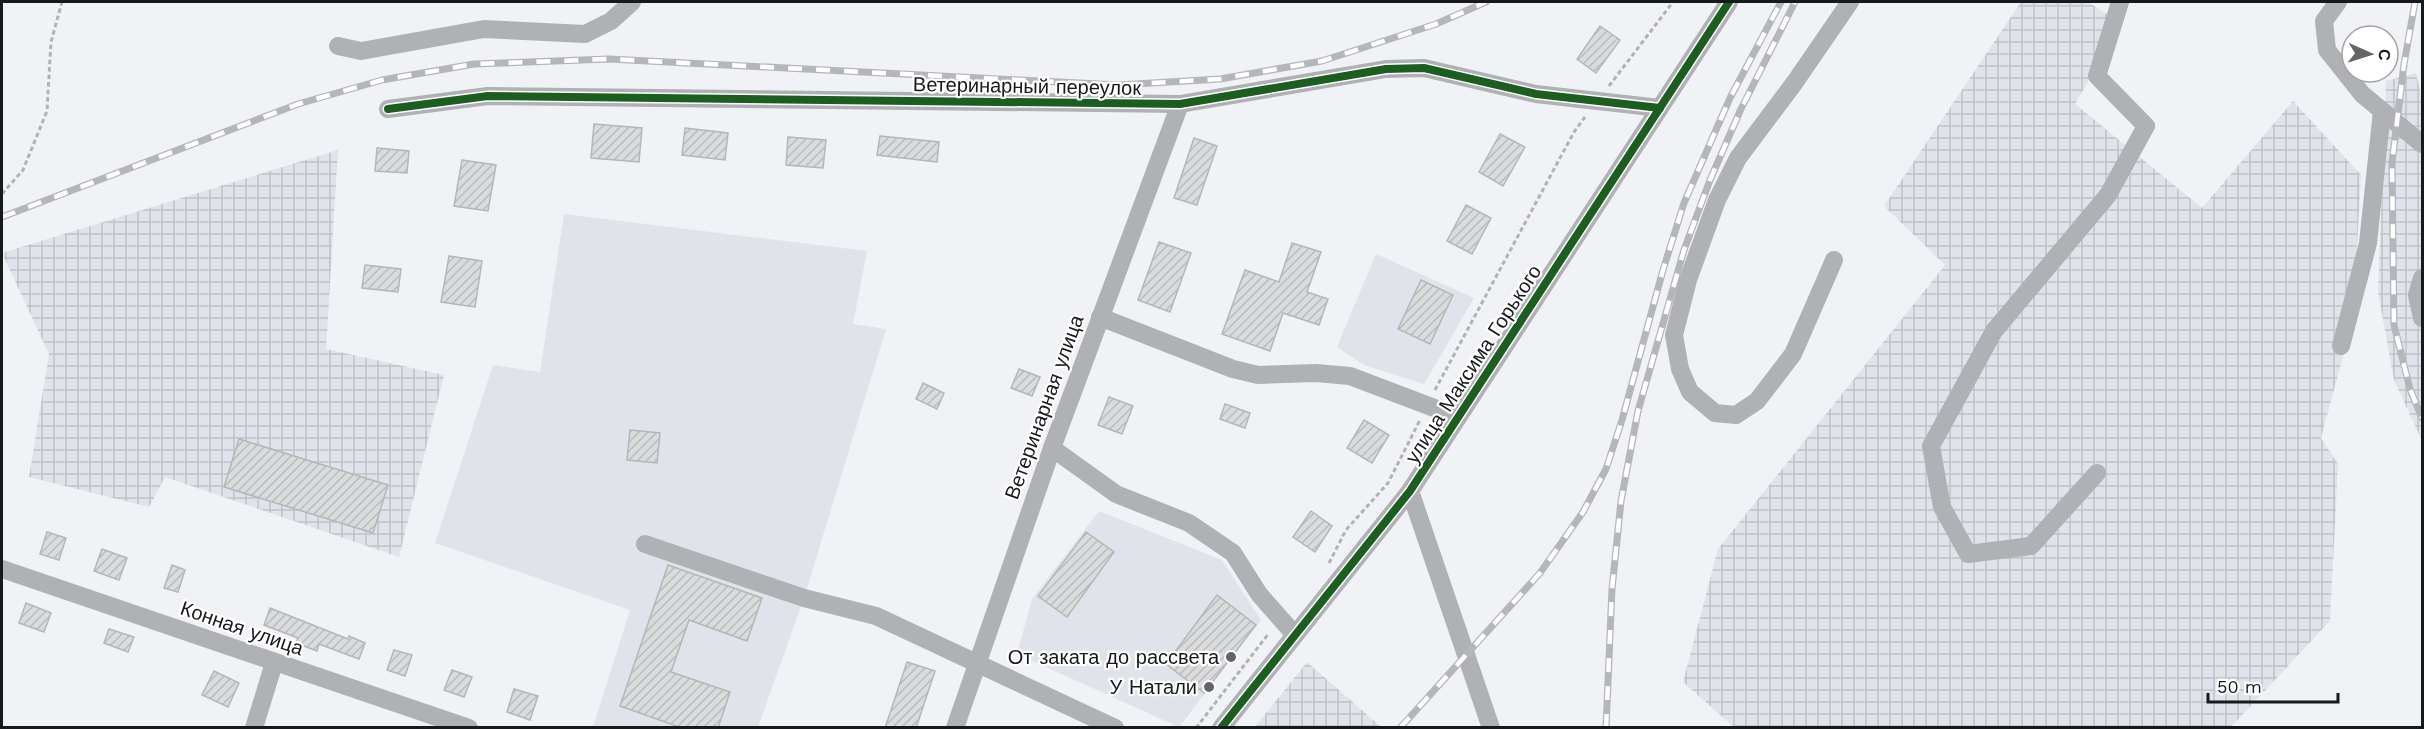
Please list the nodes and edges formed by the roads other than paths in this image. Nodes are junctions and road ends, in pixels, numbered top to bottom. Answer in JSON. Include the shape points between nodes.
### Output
{"nodes":[{"id":1,"x":632,"y":2,"type":"edge"},
{"id":2,"x":1729,"y":2,"type":"edge"},
{"id":3,"x":1850,"y":2,"type":"edge"},
{"id":4,"x":2120,"y":2,"type":"edge"},
{"id":5,"x":2338,"y":2,"type":"edge"},
{"id":6,"x":338,"y":46,"type":"dead end"},
{"id":7,"x":1180,"y":104,"type":"junction"},
{"id":8,"x":1660,"y":108,"type":"junction"},
{"id":9,"x":388,"y":109,"type":"dead end"},
{"id":10,"x":2382,"y":111,"type":"junction"},
{"id":11,"x":2422,"y":144,"type":"edge"},
{"id":12,"x":1834,"y":260,"type":"dead end"},
{"id":13,"x":2422,"y":278,"type":"edge"},
{"id":14,"x":1100,"y":317,"type":"junction"},
{"id":15,"x":2422,"y":318,"type":"edge"},
{"id":16,"x":2341,"y":346,"type":"dead end"},
{"id":17,"x":1458,"y":417,"type":"junction"},
{"id":18,"x":1052,"y":448,"type":"junction"},
{"id":19,"x":2097,"y":473,"type":"dead end"},
{"id":20,"x":1410,"y":491,"type":"junction"},
{"id":21,"x":645,"y":544,"type":"dead end"},
{"id":22,"x":2,"y":569,"type":"edge"},
{"id":23,"x":1295,"y":634,"type":"junction"},
{"id":24,"x":274,"y":663,"type":"junction"},
{"id":25,"x":977,"y":663,"type":"junction"},
{"id":26,"x":254,"y":728,"type":"edge"},
{"id":27,"x":470,"y":728,"type":"edge"},
{"id":28,"x":955,"y":728,"type":"edge"},
{"id":29,"x":1115,"y":728,"type":"edge"},
{"id":30,"x":1221,"y":728,"type":"edge"},
{"id":31,"x":1491,"y":728,"type":"edge"}],
"edges":[{"from":1,"to":6,"type":"street","via":[[611,21],[585,34],[484,29],[361,51]]},
{"from":2,"to":8,"type":"street","name":"улица Максима Горького"},
{"from":3,"to":12,"type":"street","via":[[1738,158],[1717,200],[1688,280],[1674,335],[1680,369],[1690,392],[1715,413],[1736,415],[1757,401],[1793,354]]},
{"from":4,"to":19,"type":"street","via":[[2097,76],[2146,126],[2108,195],[1994,331],[1931,446],[1942,507],[1968,554],[2031,546]]},
{"from":5,"to":10,"type":"street","via":[[2324,21],[2327,50],[2362,94]]},
{"from":7,"to":8,"type":"street","name":"Ветеринарный переулок","via":[[1386,69],[1424,68],[1536,94]]},
{"from":7,"to":9,"type":"street","name":"Ветеринарный переулок","via":[[488,96]]},
{"from":7,"to":14,"type":"street","name":"Ветеринарная улица"},
{"from":8,"to":17,"type":"street","name":"улица Максима Горького"},
{"from":10,"to":11,"type":"street"},
{"from":10,"to":16,"type":"street","via":[[2368,243]]},
{"from":13,"to":15,"type":"street","via":[[2418,295]]},
{"from":14,"to":17,"type":"street","via":[[1233,369],[1258,375],[1350,376]]},
{"from":14,"to":18,"type":"street","name":"Ветеринарная улица"},
{"from":17,"to":20,"type":"street","name":"улица Максима Горького"},
{"from":18,"to":23,"type":"street","via":[[1116,494],[1189,523],[1233,553],[1259,594]]},
{"from":18,"to":25,"type":"street","name":"Ветеринарная улица"},
{"from":20,"to":23,"type":"street","name":"улица Максима Горького"},
{"from":20,"to":31,"type":"street"},
{"from":21,"to":25,"type":"street","via":[[804,598],[876,616]]},
{"from":22,"to":24,"type":"street","name":"Конная улица"},
{"from":23,"to":30,"type":"street","name":"улица Максима Горького"},
{"from":24,"to":26,"type":"street"},
{"from":24,"to":27,"type":"street","name":"Конная улица"},
{"from":25,"to":28,"type":"street","name":"Ветеринарная улица"},
{"from":25,"to":29,"type":"street"}]}
